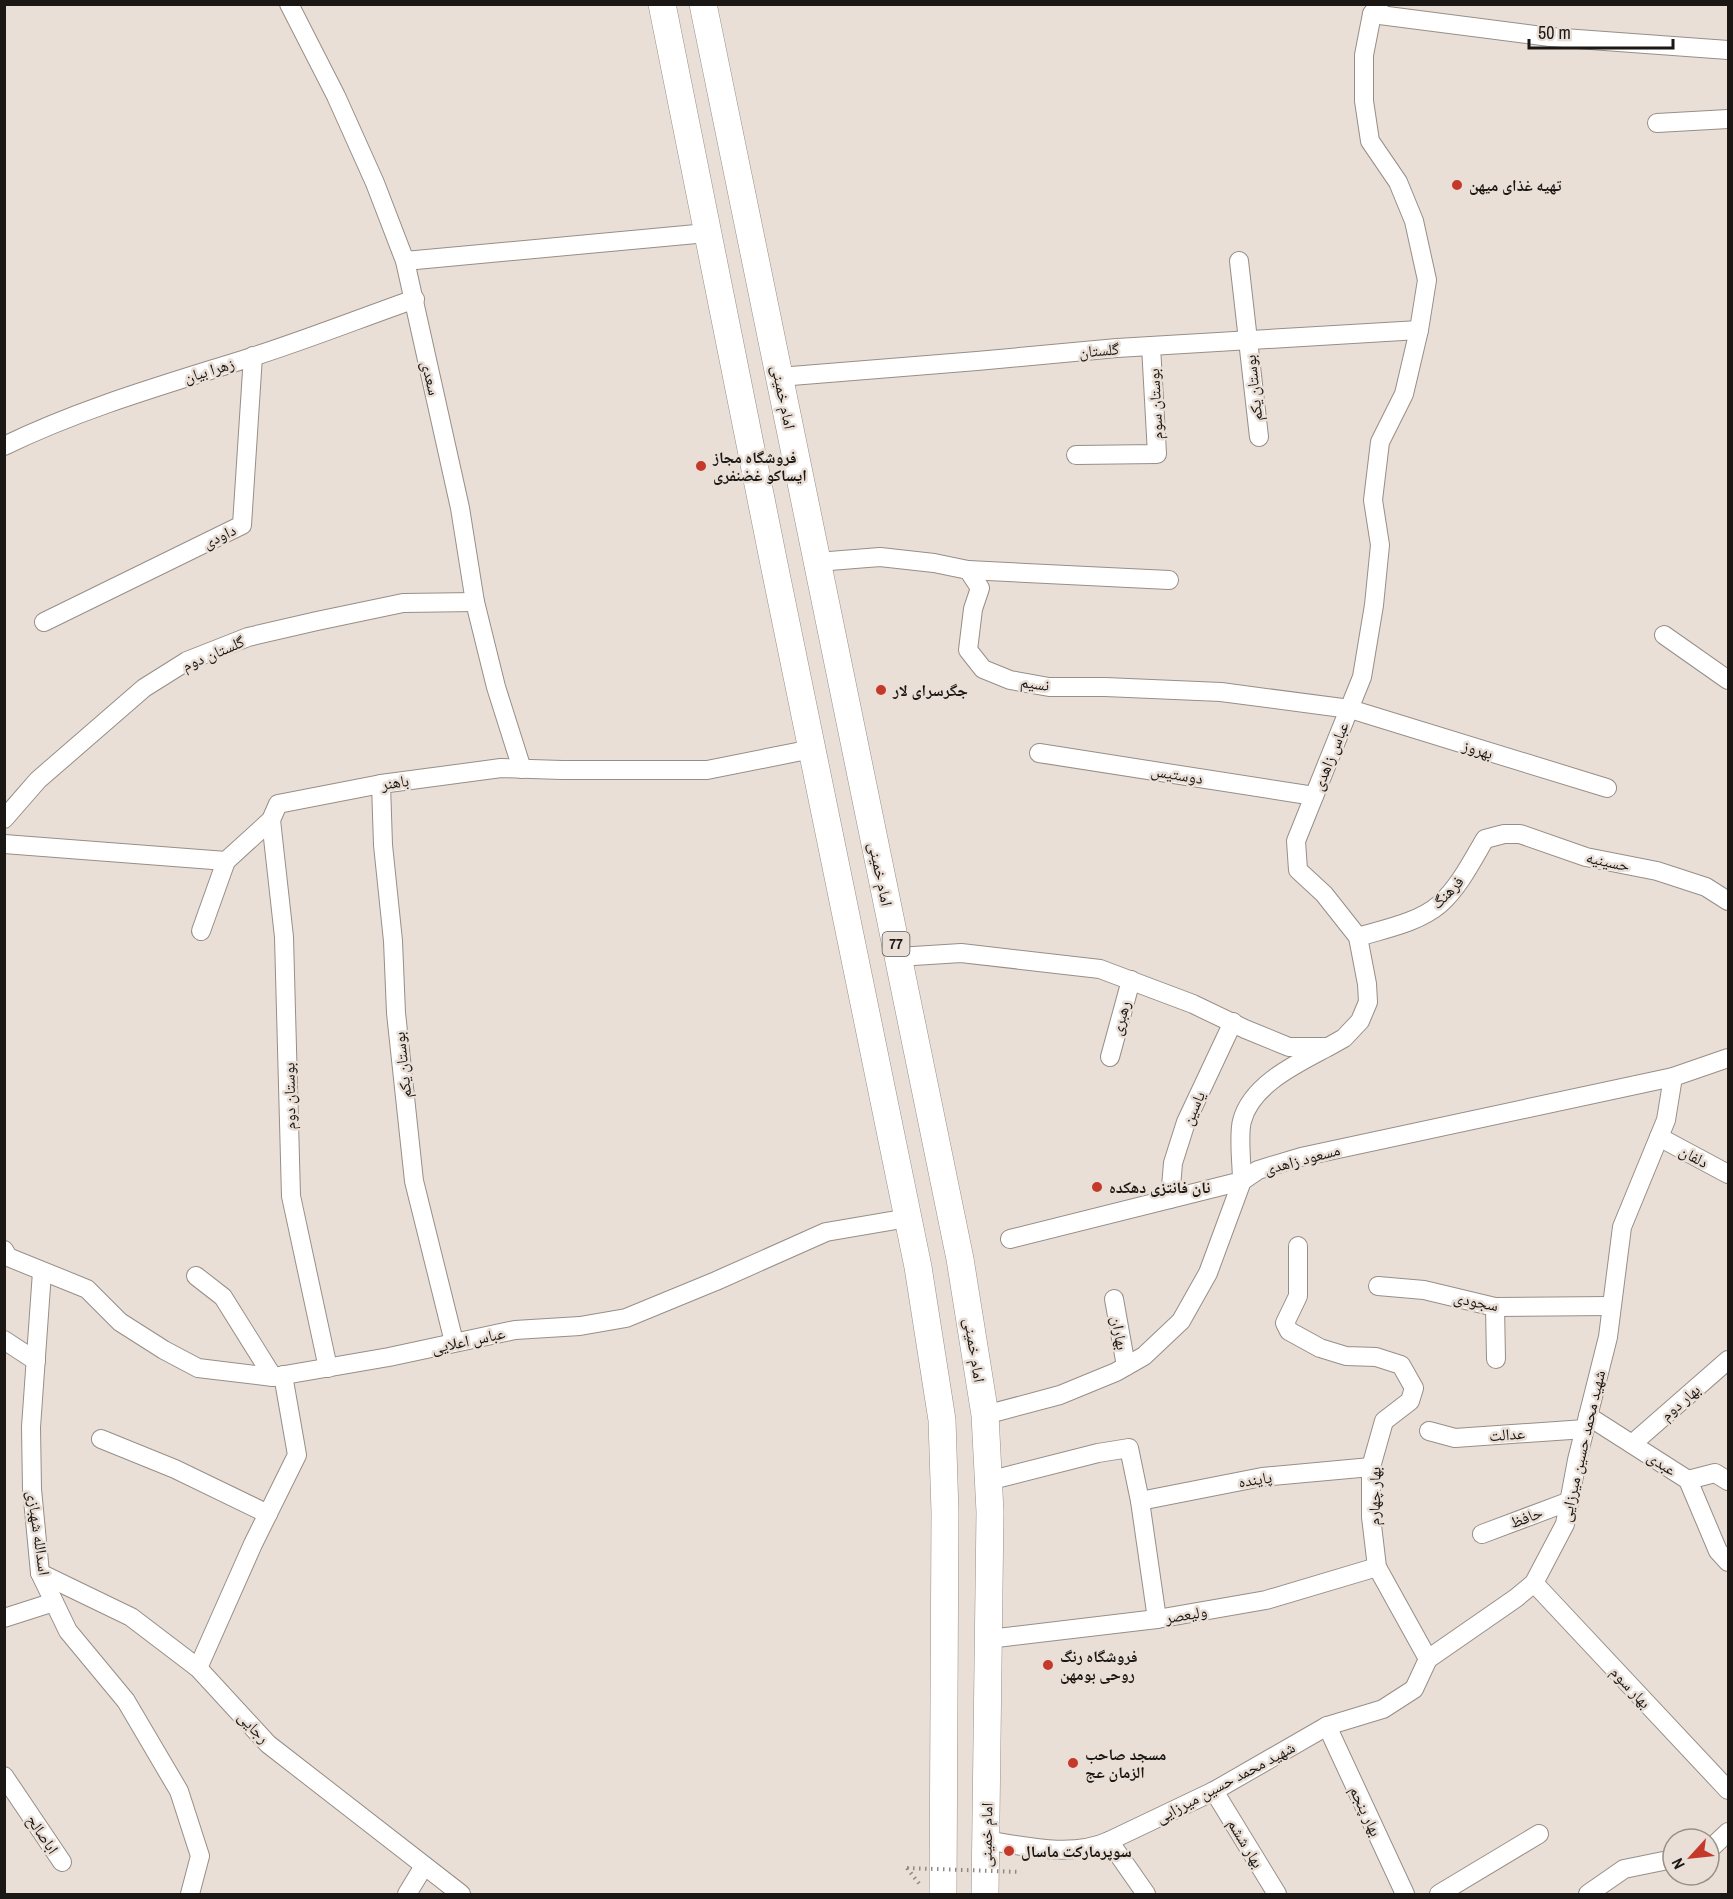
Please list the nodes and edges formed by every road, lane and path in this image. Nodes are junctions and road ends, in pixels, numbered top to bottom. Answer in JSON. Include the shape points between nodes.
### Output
{"nodes":[{"id":1,"x":289,"y":4,"type":"edge"},
{"id":2,"x":662,"y":4,"type":"edge"},
{"id":3,"x":703,"y":4,"type":"edge"},
{"id":4,"x":1376,"y":9,"type":"edge"},
{"id":5,"x":1728,"y":50,"type":"edge"},
{"id":6,"x":1728,"y":119,"type":"edge"},
{"id":7,"x":1657,"y":123,"type":"dead end"},
{"id":8,"x":707,"y":232,"type":"junction"},
{"id":9,"x":405,"y":261,"type":"junction"},
{"id":10,"x":1239,"y":261,"type":"dead end"},
{"id":11,"x":415,"y":299,"type":"junction"},
{"id":12,"x":1419,"y":330,"type":"junction"},
{"id":13,"x":1248,"y":340,"type":"junction"},
{"id":14,"x":1151,"y":345,"type":"junction"},
{"id":15,"x":253,"y":356,"type":"junction"},
{"id":16,"x":780,"y":377,"type":"junction"},
{"id":17,"x":1259,"y":437,"type":"dead end"},
{"id":18,"x":4,"y":446,"type":"edge"},
{"id":19,"x":1076,"y":455,"type":"dead end"},
{"id":20,"x":817,"y":562,"type":"junction"},
{"id":21,"x":774,"y":564,"type":"junction"},
{"id":22,"x":968,"y":570,"type":"junction"},
{"id":23,"x":1168,"y":580,"type":"dead end"},
{"id":24,"x":475,"y":602,"type":"junction"},
{"id":25,"x":44,"y":622,"type":"dead end"},
{"id":26,"x":1664,"y":635,"type":"dead end"},
{"id":27,"x":1728,"y":680,"type":"edge"},
{"id":28,"x":1350,"y":709,"type":"junction"},
{"id":29,"x":812,"y":749,"type":"junction"},
{"id":30,"x":1040,"y":753,"type":"dead end"},
{"id":31,"x":522,"y":769,"type":"junction"},
{"id":32,"x":381,"y":784,"type":"junction"},
{"id":33,"x":1607,"y":788,"type":"dead end"},
{"id":34,"x":1314,"y":796,"type":"junction"},
{"id":35,"x":4,"y":819,"type":"edge"},
{"id":36,"x":271,"y":820,"type":"junction"},
{"id":37,"x":1485,"y":839,"type":"joint"},
{"id":38,"x":4,"y":844,"type":"edge"},
{"id":39,"x":226,"y":861,"type":"junction"},
{"id":40,"x":1728,"y":901,"type":"edge"},
{"id":41,"x":201,"y":931,"type":"dead end"},
{"id":42,"x":1358,"y":937,"type":"junction"},
{"id":43,"x":898,"y":957,"type":"junction"},
{"id":44,"x":1131,"y":980,"type":"junction"},
{"id":45,"x":1233,"y":1022,"type":"junction"},
{"id":46,"x":1328,"y":1047,"type":"junction"},
{"id":47,"x":1110,"y":1057,"type":"dead end"},
{"id":48,"x":1728,"y":1058,"type":"edge"},
{"id":49,"x":1672,"y":1077,"type":"junction"},
{"id":50,"x":1659,"y":1137,"type":"junction"},
{"id":51,"x":1728,"y":1174,"type":"edge"},
{"id":52,"x":1242,"y":1181,"type":"junction"},
{"id":53,"x":1170,"y":1199,"type":"junction"},
{"id":54,"x":908,"y":1218,"type":"junction"},
{"id":55,"x":1010,"y":1239,"type":"dead end"},
{"id":56,"x":1298,"y":1246,"type":"dead end"},
{"id":57,"x":6,"y":1256,"type":"edge"},
{"id":58,"x":42,"y":1272,"type":"junction"},
{"id":59,"x":196,"y":1276,"type":"dead end"},
{"id":60,"x":1378,"y":1286,"type":"dead end"},
{"id":61,"x":1114,"y":1299,"type":"dead end"},
{"id":62,"x":1611,"y":1306,"type":"junction"},
{"id":63,"x":1495,"y":1307,"type":"junction"},
{"id":64,"x":4,"y":1340,"type":"edge"},
{"id":65,"x":454,"y":1342,"type":"junction"},
{"id":66,"x":1496,"y":1359,"type":"dead end"},
{"id":67,"x":1728,"y":1360,"type":"edge"},
{"id":68,"x":36,"y":1361,"type":"junction"},
{"id":69,"x":1126,"y":1366,"type":"junction"},
{"id":70,"x":328,"y":1368,"type":"junction"},
{"id":71,"x":278,"y":1376,"type":"junction"},
{"id":72,"x":986,"y":1415,"type":"junction"},
{"id":73,"x":1587,"y":1422,"type":"junction"},
{"id":74,"x":1429,"y":1431,"type":"dead end"},
{"id":75,"x":101,"y":1439,"type":"dead end"},
{"id":76,"x":1632,"y":1444,"type":"junction"},
{"id":77,"x":1371,"y":1467,"type":"junction"},
{"id":78,"x":1688,"y":1480,"type":"junction"},
{"id":79,"x":988,"y":1481,"type":"junction"},
{"id":80,"x":1728,"y":1481,"type":"edge"},
{"id":81,"x":1140,"y":1500,"type":"junction"},
{"id":82,"x":1570,"y":1501,"type":"junction"},
{"id":83,"x":268,"y":1514,"type":"junction"},
{"id":84,"x":1482,"y":1534,"type":"dead end"},
{"id":85,"x":1728,"y":1562,"type":"edge"},
{"id":86,"x":1377,"y":1567,"type":"junction"},
{"id":87,"x":40,"y":1573,"type":"junction"},
{"id":88,"x":1534,"y":1583,"type":"junction"},
{"id":89,"x":54,"y":1602,"type":"junction"},
{"id":90,"x":4,"y":1618,"type":"edge"},
{"id":91,"x":1157,"y":1619,"type":"junction"},
{"id":92,"x":989,"y":1639,"type":"junction"},
{"id":93,"x":1428,"y":1659,"type":"junction"},
{"id":94,"x":198,"y":1668,"type":"junction"},
{"id":95,"x":1327,"y":1726,"type":"junction"},
{"id":96,"x":4,"y":1776,"type":"edge"},
{"id":97,"x":1728,"y":1790,"type":"edge"},
{"id":98,"x":1215,"y":1791,"type":"junction"},
{"id":99,"x":1539,"y":1834,"type":"dead end"},
{"id":100,"x":985,"y":1840,"type":"junction"},
{"id":101,"x":1109,"y":1841,"type":"junction"},
{"id":102,"x":1661,"y":1861,"type":"edge"},
{"id":103,"x":62,"y":1862,"type":"dead end"},
{"id":104,"x":424,"y":1866,"type":"junction"},
{"id":105,"x":1021,"y":1872,"type":"dead end"},
{"id":106,"x":933,"y":1891,"type":"edge"},
{"id":107,"x":190,"y":1894,"type":"edge"},
{"id":108,"x":407,"y":1894,"type":"edge"},
{"id":109,"x":460,"y":1894,"type":"edge"},
{"id":110,"x":985,"y":1894,"type":"edge"},
{"id":111,"x":1146,"y":1894,"type":"edge"},
{"id":112,"x":1277,"y":1894,"type":"edge"},
{"id":113,"x":1405,"y":1894,"type":"edge"},
{"id":114,"x":1439,"y":1894,"type":"edge"},
{"id":115,"x":1588,"y":1894,"type":"edge"}],
"edges":[{"from":1,"to":9,"type":"street","name":"سعدی","via":[[336,96]]},
{"from":2,"to":8,"type":"highway"},
{"from":3,"to":16,"type":"highway","name":"امام خمینی","number":"77"},
{"from":4,"to":5,"type":"street","via":[[1550,37]]},
{"from":4,"to":12,"type":"street","name":"عباس زاهدی","via":[[1364,55],[1364,101],[1370,141],[1398,182],[1414,220],[1427,280]]},
{"from":6,"to":7,"type":"street"},
{"from":8,"to":9,"type":"street"},
{"from":8,"to":21,"type":"highway"},
{"from":9,"to":11,"type":"street","name":"سعدی"},
{"from":10,"to":13,"type":"street"},
{"from":11,"to":15,"type":"street","name":"زهرا بیان"},
{"from":11,"to":24,"type":"street","name":"سعدی","via":[[460,508]]},
{"from":12,"to":13,"type":"street","name":"گلستان"},
{"from":12,"to":28,"type":"street","name":"عباس زاهدی","via":[[1404,394],[1380,442],[1374,500],[1380,545],[1374,606],[1362,678]]},
{"from":13,"to":14,"type":"street","name":"گلستان"},
{"from":13,"to":17,"type":"street","name":"بوستان یکم"},
{"from":14,"to":16,"type":"street","name":"گلستان"},
{"from":14,"to":19,"type":"street","name":"بوستان سوم","via":[[1157,454]]},
{"from":15,"to":18,"type":"street","name":"زهرا بیان","via":[[156,386]]},
{"from":15,"to":25,"type":"street","name":"داودی","via":[[242,525]]},
{"from":16,"to":20,"type":"highway","name":"امام خمینی","number":"77"},
{"from":20,"to":21,"type":"highway"},
{"from":20,"to":22,"type":"street","via":[[880,557]]},
{"from":20,"to":43,"type":"highway","name":"امام خمینی","number":"77"},
{"from":21,"to":29,"type":"highway"},
{"from":22,"to":23,"type":"street"},
{"from":22,"to":28,"type":"street","name":"نسیم","via":[[980,588],[973,609],[969,650],[983,669],[1010,680],[1049,687],[1221,692]]},
{"from":24,"to":31,"type":"street","name":"سعدی"},
{"from":24,"to":35,"type":"street","name":"گلستان دوم","via":[[403,603],[338,616],[248,637],[188,662],[144,688],[39,780]]},
{"from":26,"to":27,"type":"street"},
{"from":28,"to":33,"type":"street","name":"بهروز"},
{"from":28,"to":34,"type":"street","name":"عباس زاهدی"},
{"from":29,"to":31,"type":"street","name":"باهنر","via":[[707,770]]},
{"from":29,"to":54,"type":"highway"},
{"from":30,"to":34,"type":"street","name":"دوستیس"},
{"from":31,"to":32,"type":"street","name":"باهنر","via":[[501,768]]},
{"from":32,"to":36,"type":"street","name":"باهنر","via":[[278,804]]},
{"from":32,"to":65,"type":"street","name":"بوستان یکم","via":[[396,1013],[414,1181]]},
{"from":34,"to":42,"type":"street","name":"عباس زاهدی","via":[[1296,841],[1298,870],[1324,894]]},
{"from":36,"to":39,"type":"street","name":"باهنر"},
{"from":36,"to":70,"type":"street","name":"بوستان دوم","via":[[284,937],[291,1196]]},
{"from":37,"to":40,"type":"street","name":"حسینیه","via":[[1520,834],[1586,857],[1657,871],[1706,886]]},
{"from":37,"to":42,"type":"street","name":"فرهنگ","via":[[1440,904],[1416,918]]},
{"from":38,"to":39,"type":"street"},
{"from":39,"to":41,"type":"street"},
{"from":42,"to":46,"type":"street","name":"عباس زاهدی","via":[[1368,1002],[1360,1021],[1344,1038]]},
{"from":43,"to":44,"type":"street","via":[[961,953],[1100,969]]},
{"from":43,"to":72,"type":"highway","name":"امام خمینی","number":"77","via":[[960,1259]]},
{"from":44,"to":45,"type":"street"},
{"from":44,"to":47,"type":"street","name":"رهبری"},
{"from":45,"to":46,"type":"street","via":[[1289,1047]]},
{"from":45,"to":53,"type":"street","name":"یاسین","via":[[1186,1122],[1173,1163]]},
{"from":46,"to":52,"type":"street","name":"عباس زاهدی","via":[[1262,1088],[1249,1104],[1241,1123]]},
{"from":48,"to":49,"type":"street","name":"مسعود زاهدی"},
{"from":49,"to":50,"type":"street","name":"شهید محمد حسین میرزایی","via":[[1666,1120]]},
{"from":49,"to":52,"type":"street","name":"مسعود زاهدی","via":[[1301,1156],[1258,1170]]},
{"from":50,"to":51,"type":"street","name":"دلفان"},
{"from":50,"to":62,"type":"street","name":"شهید محمد حسین میرزایی","via":[[1622,1227]]},
{"from":52,"to":53,"type":"street","name":"مسعود زاهدی"},
{"from":52,"to":69,"type":"street","via":[[1208,1273],[1182,1321],[1144,1356]]},
{"from":53,"to":55,"type":"street","name":"مسعود زاهدی"},
{"from":54,"to":65,"type":"street","name":"عباس اعلایی","via":[[826,1232],[626,1318],[580,1326],[515,1330]]},
{"from":54,"to":106,"type":"highway","via":[[942,1420],[945,1512]]},
{"from":56,"to":77,"type":"street","name":"بهار چهارم","via":[[1298,1296],[1285,1323],[1289,1331],[1320,1348],[1346,1356],[1376,1357],[1401,1365],[1414,1388],[1410,1401],[1384,1421]]},
{"from":57,"to":58,"type":"street","name":"عباس اعلایی"},
{"from":58,"to":68,"type":"street","name":"اسدالله شهبازی"},
{"from":58,"to":71,"type":"street","name":"عباس اعلایی","via":[[87,1289],[120,1322],[198,1368]]},
{"from":59,"to":71,"type":"street","via":[[223,1297]]},
{"from":60,"to":63,"type":"street","name":"سجودی","via":[[1424,1290]]},
{"from":61,"to":69,"type":"street","name":"بهاران"},
{"from":62,"to":63,"type":"street","name":"سجودی"},
{"from":62,"to":73,"type":"street","name":"شهید محمد حسین میرزایی","via":[[1608,1337]]},
{"from":63,"to":66,"type":"street"},
{"from":64,"to":68,"type":"street"},
{"from":65,"to":70,"type":"street","name":"عباس اعلایی"},
{"from":67,"to":76,"type":"street","name":"بهار دوم"},
{"from":68,"to":87,"type":"street","name":"اسدالله شهبازی","via":[[32,1489]]},
{"from":69,"to":72,"type":"street","via":[[1060,1395]]},
{"from":70,"to":71,"type":"street","name":"عباس اعلایی"},
{"from":71,"to":83,"type":"street","via":[[297,1455]]},
{"from":72,"to":79,"type":"highway","name":"امام خمینی","number":"77"},
{"from":73,"to":74,"type":"street","name":"عدالت","via":[[1455,1438]]},
{"from":73,"to":76,"type":"street","name":"عبدی"},
{"from":73,"to":82,"type":"street","name":"شهید محمد حسین میرزایی"},
{"from":75,"to":83,"type":"street"},
{"from":76,"to":78,"type":"street","name":"عبدی"},
{"from":77,"to":81,"type":"street","name":"پاینده","via":[[1262,1477]]},
{"from":77,"to":86,"type":"street","name":"بهار چهارم","via":[[1371,1518]]},
{"from":78,"to":80,"type":"street","via":[[1715,1473]]},
{"from":78,"to":85,"type":"street","name":"عبدی","via":[[1718,1551]]},
{"from":79,"to":81,"type":"street","via":[[1128,1448]]},
{"from":79,"to":92,"type":"highway","name":"امام خمینی","number":"77"},
{"from":81,"to":91,"type":"street"},
{"from":82,"to":84,"type":"street","name":"حافظ"},
{"from":82,"to":88,"type":"street","name":"شهید محمد حسین میرزایی","via":[[1565,1524]]},
{"from":83,"to":94,"type":"street"},
{"from":86,"to":91,"type":"street","name":"ولیعصر","via":[[1266,1600]]},
{"from":86,"to":93,"type":"street","name":"بهار چهارم"},
{"from":87,"to":89,"type":"street","name":"اسدالله شهبازی"},
{"from":87,"to":94,"type":"street","name":"رجایی","via":[[131,1617]]},
{"from":88,"to":93,"type":"street","name":"شهید محمد حسین میرزایی"},
{"from":88,"to":97,"type":"street","name":"بهار سوم"},
{"from":89,"to":90,"type":"street"},
{"from":89,"to":107,"type":"street","name":"اسدالله شهبازی","via":[[68,1632],[126,1701],[179,1791],[200,1856]]},
{"from":91,"to":92,"type":"street","name":"ولیعصر"},
{"from":92,"to":100,"type":"highway","name":"امام خمینی","number":"77"},
{"from":93,"to":95,"type":"street","name":"شهید محمد حسین میرزایی","via":[[1414,1689],[1383,1709]]},
{"from":94,"to":104,"type":"street","name":"رجایی","via":[[268,1744]]},
{"from":95,"to":98,"type":"street","name":"شهید محمد حسین میرزایی"},
{"from":95,"to":113,"type":"street","name":"بهار پنجم"},
{"from":96,"to":103,"type":"street","name":"اباصالح"},
{"from":98,"to":101,"type":"street","name":"شهید محمد حسین میرزایی"},
{"from":98,"to":112,"type":"street","name":"بهار ششم"},
{"from":99,"to":114,"type":"street"},
{"from":100,"to":101,"type":"street","name":"شهید محمد حسین میرزایی","via":[[1054,1850]]},
{"from":100,"to":110,"type":"highway","name":"امام خمینی","number":"77"},
{"from":101,"to":111,"type":"street"},
{"from":102,"to":115,"type":"street","via":[[1624,1869]]},
{"from":104,"to":108,"type":"street"},
{"from":104,"to":109,"type":"street","name":"رجایی"},
{"from":105,"to":106,"type":"path","bridge":true,"via":[[907,1868]]}]}
